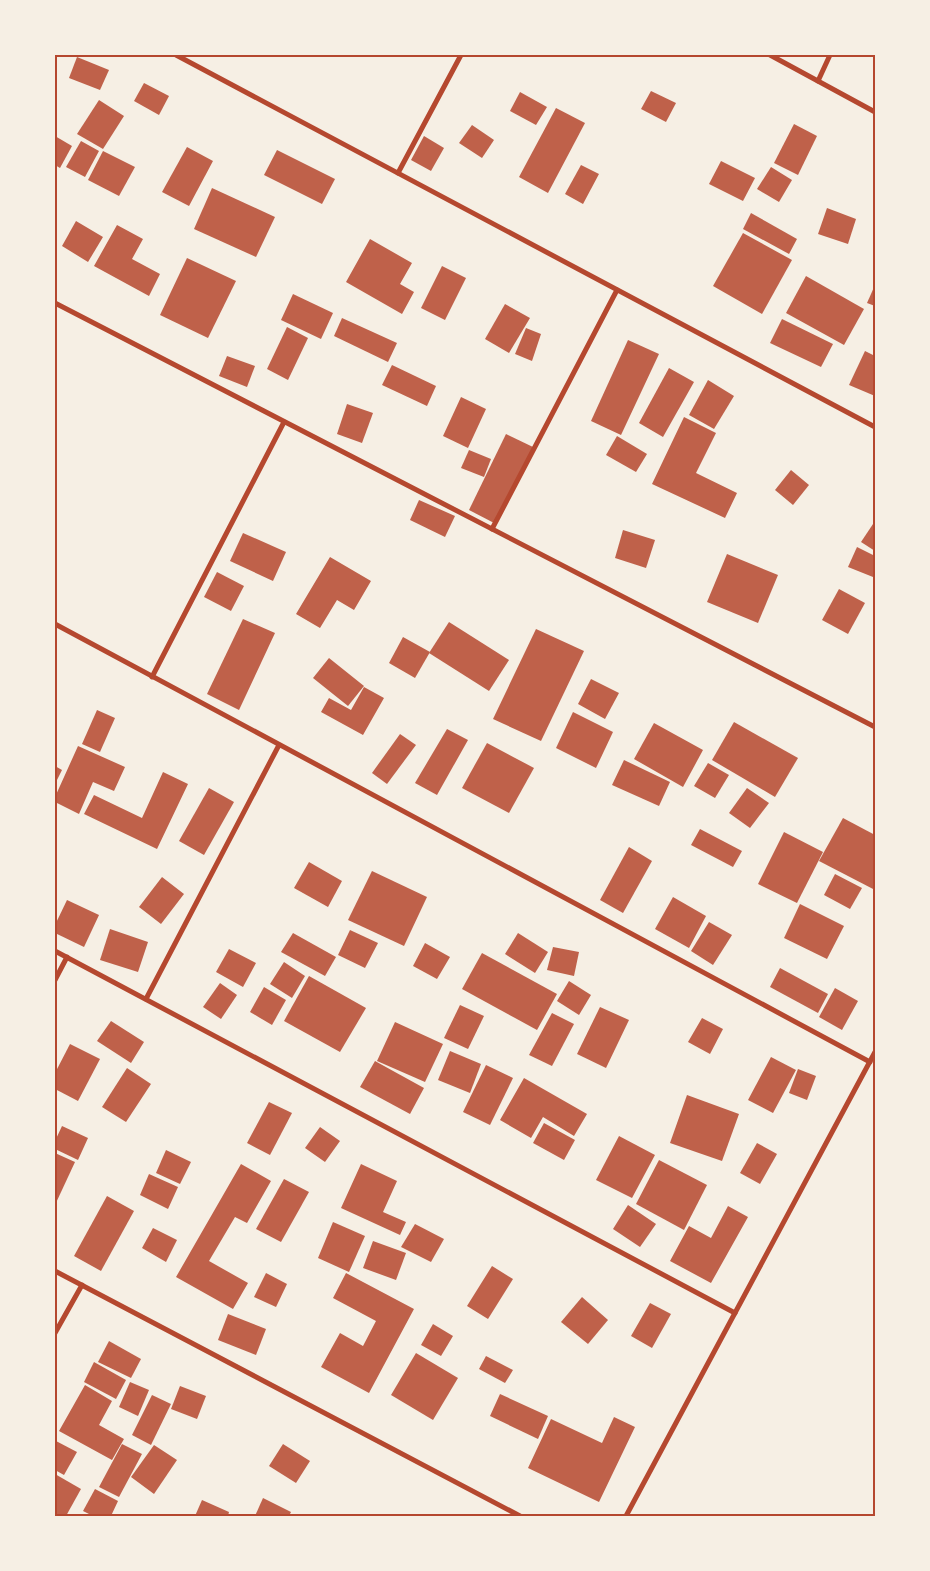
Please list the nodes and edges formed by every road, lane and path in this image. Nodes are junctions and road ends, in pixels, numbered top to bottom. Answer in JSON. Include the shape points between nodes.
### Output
{"nodes":[{"id":1,"x":176,"y":55,"type":"edge"},
{"id":2,"x":461,"y":55,"type":"edge"},
{"id":3,"x":770,"y":55,"type":"edge"},
{"id":4,"x":830,"y":55,"type":"edge"},
{"id":5,"x":818,"y":81,"type":"junction"},
{"id":6,"x":875,"y":112,"type":"edge"},
{"id":7,"x":398,"y":173,"type":"junction"},
{"id":8,"x":617,"y":290,"type":"junction"},
{"id":9,"x":55,"y":303,"type":"edge"},
{"id":10,"x":284,"y":422,"type":"junction"},
{"id":11,"x":875,"y":427,"type":"edge"},
{"id":12,"x":492,"y":529,"type":"junction"},
{"id":13,"x":55,"y":624,"type":"edge"},
{"id":14,"x":152,"y":676,"type":"junction"},
{"id":15,"x":875,"y":727,"type":"edge"},
{"id":16,"x":279,"y":745,"type":"junction"},
{"id":17,"x":55,"y":951,"type":"edge"},
{"id":18,"x":67,"y":957,"type":"junction"},
{"id":19,"x":55,"y":980,"type":"edge"},
{"id":20,"x":146,"y":999,"type":"junction"},
{"id":21,"x":875,"y":1052,"type":"edge"},
{"id":22,"x":870,"y":1062,"type":"junction"},
{"id":23,"x":55,"y":1271,"type":"edge"},
{"id":24,"x":82,"y":1285,"type":"junction"},
{"id":25,"x":735,"y":1313,"type":"junction"},
{"id":26,"x":55,"y":1333,"type":"edge"},
{"id":27,"x":520,"y":1516,"type":"edge"},
{"id":28,"x":626,"y":1516,"type":"edge"}],
"edges":[{"from":1,"to":7,"type":"street"},
{"from":2,"to":7,"type":"street"},
{"from":3,"to":5,"type":"street"},
{"from":4,"to":5,"type":"street"},
{"from":5,"to":6,"type":"street"},
{"from":7,"to":8,"type":"street"},
{"from":8,"to":11,"type":"street"},
{"from":8,"to":12,"type":"street"},
{"from":9,"to":10,"type":"street"},
{"from":10,"to":12,"type":"street"},
{"from":10,"to":14,"type":"street"},
{"from":12,"to":15,"type":"street"},
{"from":13,"to":14,"type":"street"},
{"from":14,"to":16,"type":"street"},
{"from":16,"to":20,"type":"street"},
{"from":16,"to":22,"type":"street"},
{"from":17,"to":18,"type":"street"},
{"from":18,"to":19,"type":"street"},
{"from":18,"to":20,"type":"street"},
{"from":20,"to":25,"type":"street"},
{"from":21,"to":22,"type":"street"},
{"from":22,"to":25,"type":"street"},
{"from":23,"to":24,"type":"street"},
{"from":24,"to":26,"type":"street"},
{"from":24,"to":27,"type":"street"},
{"from":25,"to":28,"type":"street"}]}
